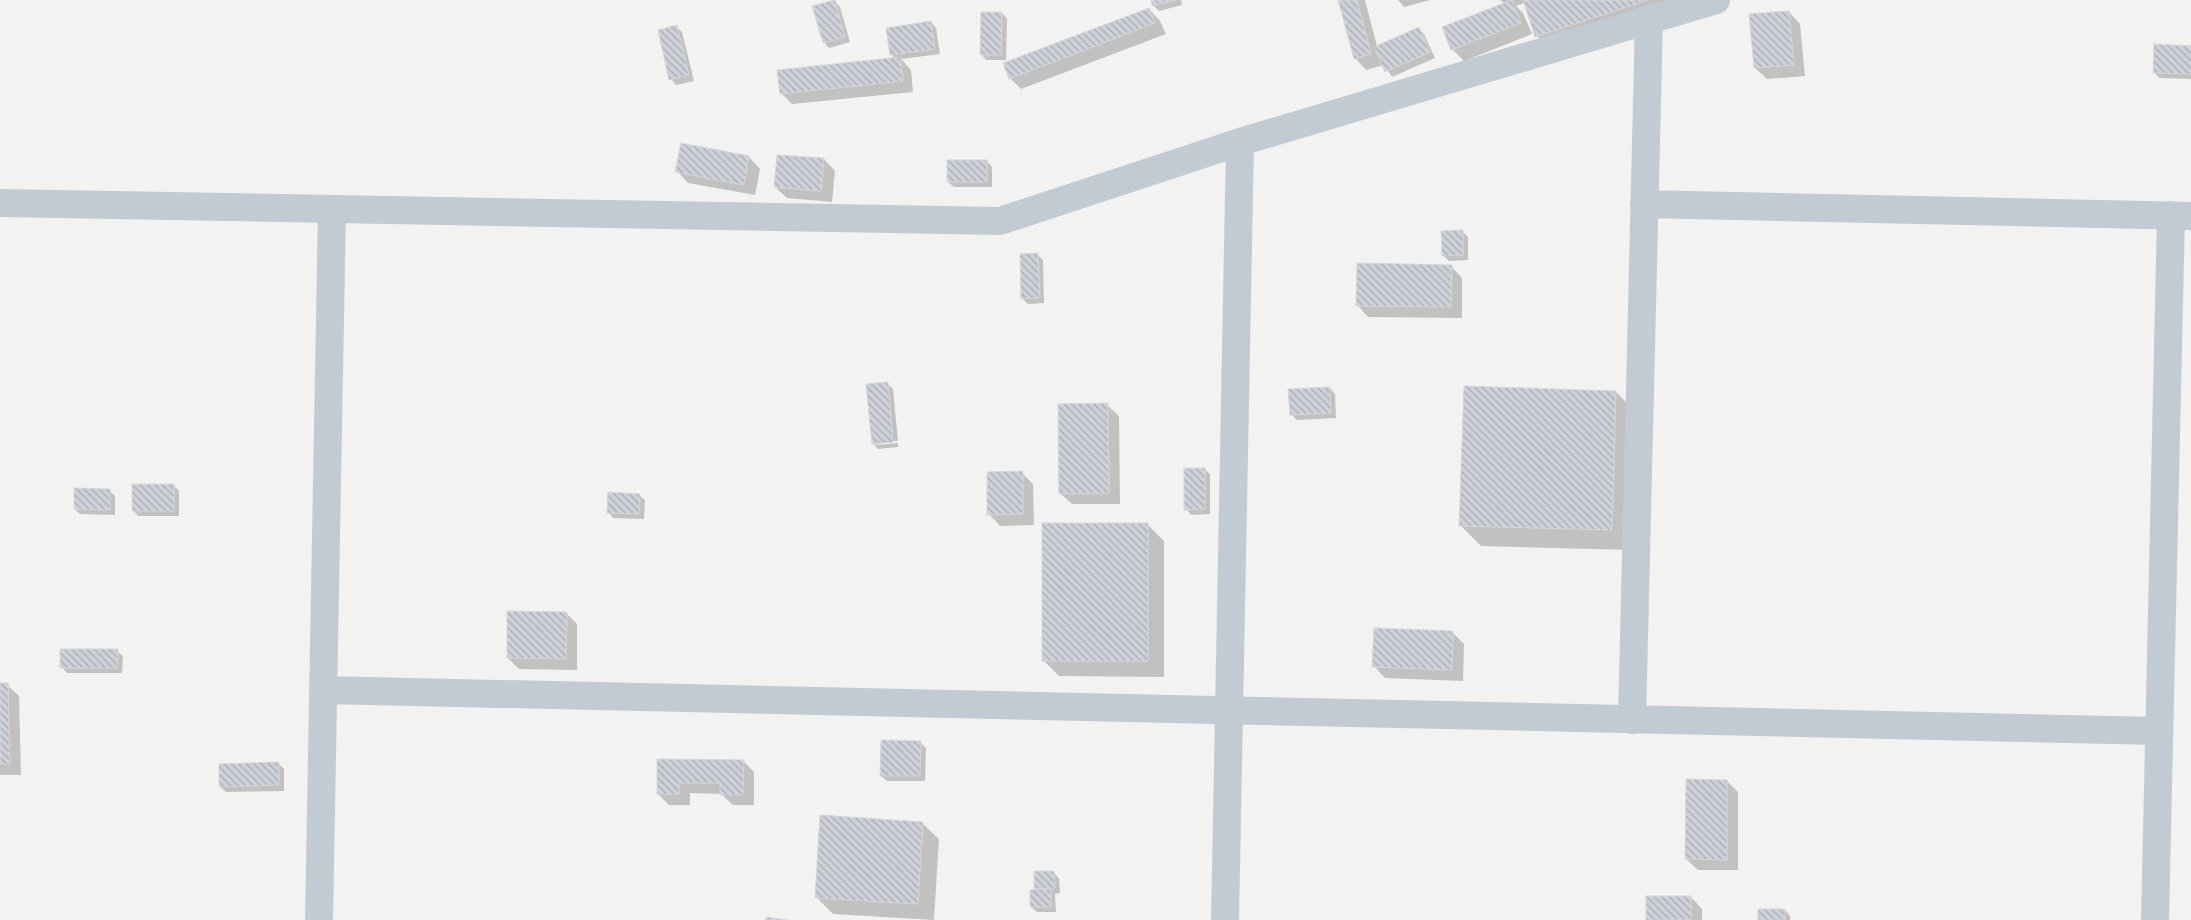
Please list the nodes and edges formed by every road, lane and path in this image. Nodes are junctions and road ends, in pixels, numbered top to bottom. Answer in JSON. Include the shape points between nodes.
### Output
{"nodes":[{"id":1,"x":1716,"y":0,"type":"edge"},
{"id":2,"x":1680,"y":5,"type":"edge"},
{"id":3,"x":1649,"y":19,"type":"junction"},
{"id":4,"x":1240,"y":142,"type":"junction"},
{"id":5,"x":0,"y":203,"type":"edge"},
{"id":6,"x":1644,"y":204,"type":"junction"},
{"id":7,"x":332,"y":209,"type":"junction"},
{"id":8,"x":2181,"y":216,"type":"edge"},
{"id":9,"x":324,"y":690,"type":"junction"},
{"id":10,"x":1229,"y":711,"type":"junction"},
{"id":11,"x":1632,"y":720,"type":"junction"},
{"id":12,"x":2160,"y":731,"type":"junction"},
{"id":13,"x":319,"y":920,"type":"edge"},
{"id":14,"x":1225,"y":920,"type":"edge"},
{"id":15,"x":2155,"y":920,"type":"edge"}],
"edges":[{"from":1,"to":2,"type":"street"},
{"from":2,"to":3,"type":"street"},
{"from":3,"to":4,"type":"street"},
{"from":3,"to":6,"type":"street"},
{"from":4,"to":7,"type":"street","via":[[1000,221]]},
{"from":4,"to":10,"type":"street"},
{"from":5,"to":7,"type":"street"},
{"from":6,"to":8,"type":"street"},
{"from":6,"to":11,"type":"street"},
{"from":7,"to":9,"type":"street"},
{"from":8,"to":12,"type":"street"},
{"from":9,"to":10,"type":"street"},
{"from":9,"to":13,"type":"street"},
{"from":10,"to":11,"type":"street"},
{"from":10,"to":14,"type":"street"},
{"from":11,"to":12,"type":"street"},
{"from":12,"to":15,"type":"street"}]}
